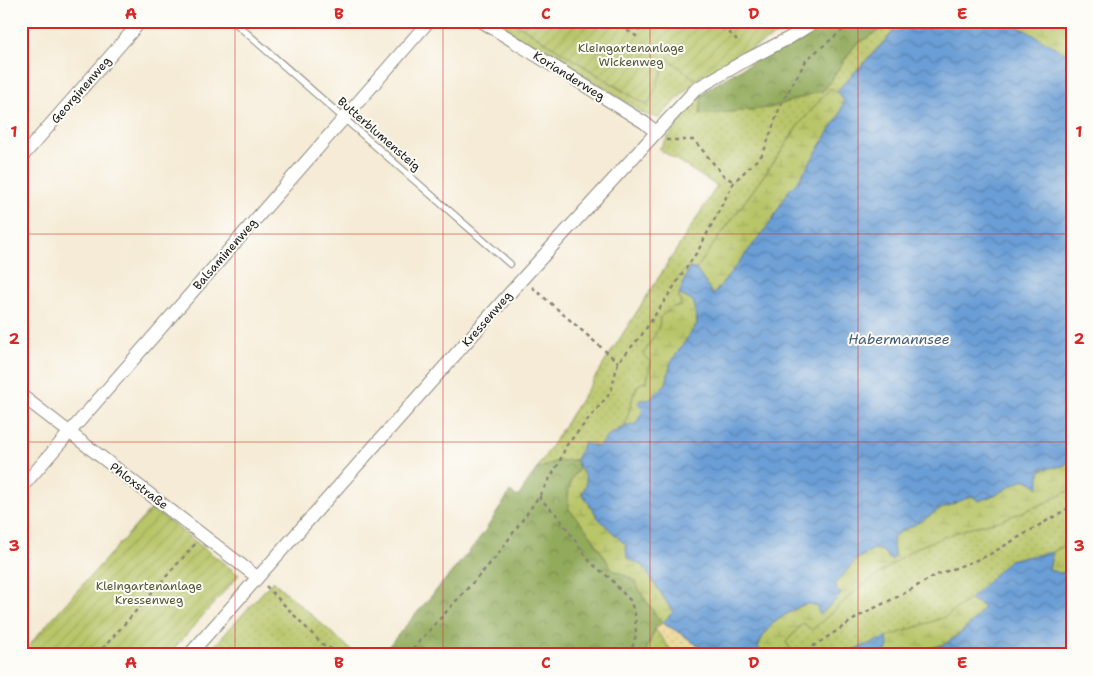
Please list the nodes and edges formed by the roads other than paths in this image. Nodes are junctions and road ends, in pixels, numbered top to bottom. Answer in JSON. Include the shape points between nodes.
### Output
{"nodes":[{"id":1,"x":141,"y":21,"type":"edge"},
{"id":2,"x":233,"y":21,"type":"edge"},
{"id":3,"x":430,"y":21,"type":"edge"},
{"id":4,"x":480,"y":21,"type":"edge"},
{"id":5,"x":816,"y":21,"type":"edge"},
{"id":6,"x":344,"y":119,"type":"junction"},
{"id":7,"x":656,"y":132,"type":"junction"},
{"id":8,"x":21,"y":158,"type":"edge"},
{"id":9,"x":510,"y":264,"type":"dead end"},
{"id":10,"x":21,"y":395,"type":"edge"},
{"id":11,"x":69,"y":432,"type":"junction"},
{"id":12,"x":21,"y":488,"type":"edge"},
{"id":13,"x":257,"y":578,"type":"junction"},
{"id":14,"x":189,"y":655,"type":"edge"}],
"edges":[{"from":1,"to":8,"type":"street","name":"Georginenweg"},
{"from":2,"to":6,"type":"lane","name":"Butterblumensteig"},
{"from":3,"to":6,"type":"street","name":"Balsaminenweg"},
{"from":4,"to":7,"type":"street","name":"Korianderweg"},
{"from":5,"to":7,"type":"street","name":"Kressenweg","via":[[696,89]]},
{"from":6,"to":9,"type":"lane","name":"Butterblumensteig"},
{"from":6,"to":11,"type":"street","name":"Balsaminenweg"},
{"from":7,"to":13,"type":"street","name":"Kressenweg"},
{"from":10,"to":11,"type":"street","name":"Phloxstraße"},
{"from":11,"to":12,"type":"street","name":"Balsaminenweg"},
{"from":11,"to":13,"type":"street","name":"Phloxstraße"},
{"from":13,"to":14,"type":"street","name":"Kressenweg"}]}
